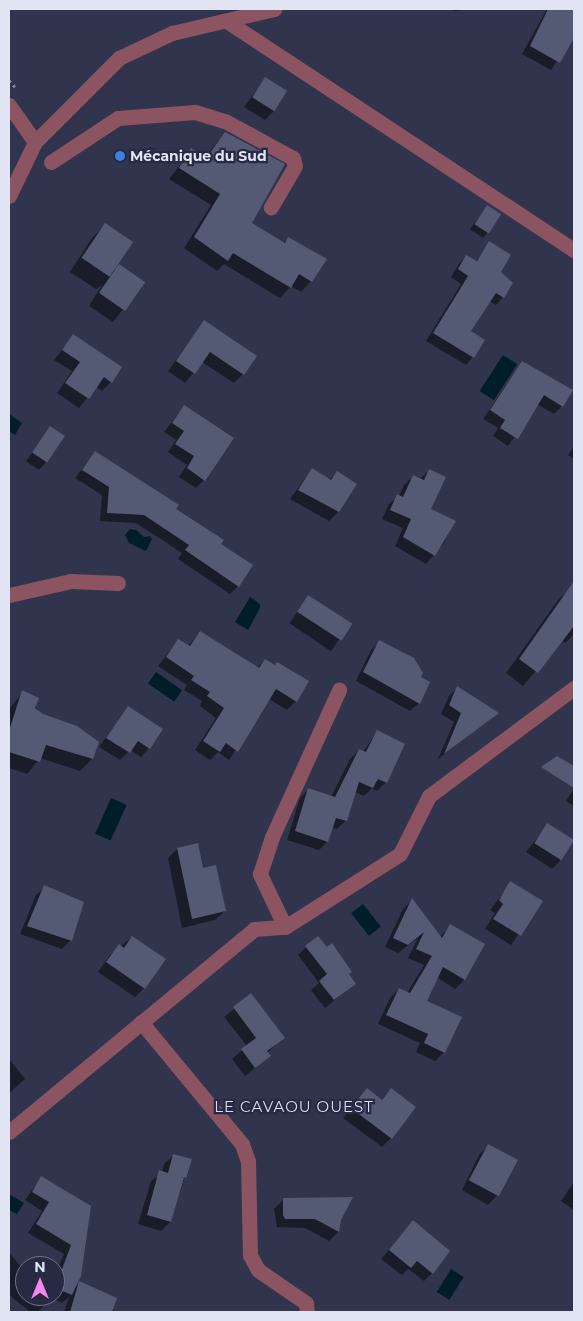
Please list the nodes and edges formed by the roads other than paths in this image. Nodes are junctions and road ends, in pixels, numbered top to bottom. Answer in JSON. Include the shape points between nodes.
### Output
{"nodes":[{"id":1,"x":274,"y":9,"type":"edge"},
{"id":2,"x":228,"y":22,"type":"junction"},
{"id":3,"x":9,"y":105,"type":"edge"},
{"id":4,"x":35,"y":142,"type":"junction"},
{"id":5,"x":51,"y":162,"type":"dead end"},
{"id":6,"x":9,"y":196,"type":"edge"},
{"id":7,"x":271,"y":207,"type":"dead end"},
{"id":8,"x":574,"y":250,"type":"edge"},
{"id":9,"x":118,"y":583,"type":"dead end"},
{"id":10,"x":9,"y":595,"type":"edge"},
{"id":11,"x":574,"y":688,"type":"edge"},
{"id":12,"x":340,"y":690,"type":"dead end"},
{"id":13,"x":285,"y":927,"type":"junction"},
{"id":14,"x":141,"y":1022,"type":"junction"},
{"id":15,"x":9,"y":1132,"type":"edge"},
{"id":16,"x":307,"y":1312,"type":"edge"}],
"edges":[{"from":1,"to":2,"type":"street"},
{"from":2,"to":4,"type":"street","via":[[172,32],[119,58]]},
{"from":2,"to":8,"type":"street"},
{"from":3,"to":4,"type":"street"},
{"from":4,"to":6,"type":"street"},
{"from":5,"to":7,"type":"street","via":[[118,118],[195,112],[225,121],[293,158],[295,166]]},
{"from":9,"to":10,"type":"street","via":[[71,581]]},
{"from":11,"to":13,"type":"street","via":[[429,796],[400,854]]},
{"from":12,"to":13,"type":"street","via":[[272,837],[260,874]]},
{"from":13,"to":14,"type":"street","via":[[254,929]]},
{"from":14,"to":15,"type":"street"},
{"from":14,"to":16,"type":"street","via":[[242,1144],[248,1161],[250,1255],[258,1270],[306,1303]]}]}
